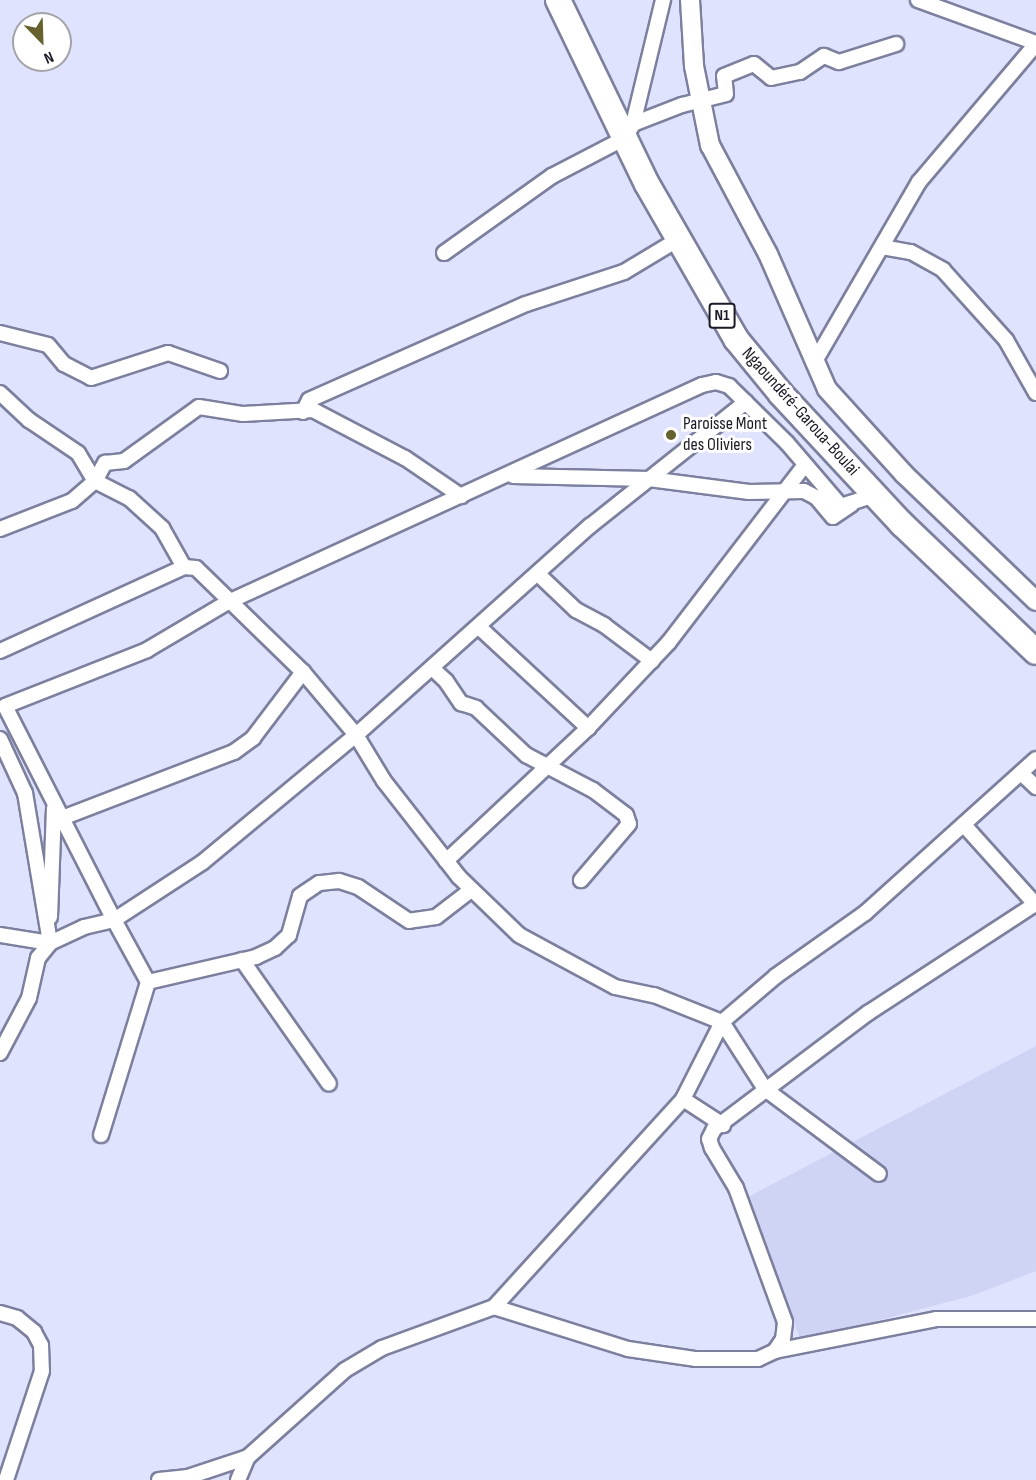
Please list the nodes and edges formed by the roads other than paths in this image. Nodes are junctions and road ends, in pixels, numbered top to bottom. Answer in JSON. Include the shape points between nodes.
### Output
{"nodes":[{"id":1,"x":558,"y":0,"type":"edge"},
{"id":2,"x":663,"y":0,"type":"edge"},
{"id":3,"x":690,"y":0,"type":"edge"},
{"id":4,"x":919,"y":0,"type":"edge"},
{"id":5,"x":1036,"y":43,"type":"edge"},
{"id":6,"x":896,"y":44,"type":"dead end"},
{"id":7,"x":702,"y":101,"type":"junction"},
{"id":8,"x":629,"y":131,"type":"junction"},
{"id":9,"x":677,"y":240,"type":"junction"},
{"id":10,"x":882,"y":246,"type":"junction"},
{"id":11,"x":444,"y":254,"type":"dead end"},
{"id":12,"x":0,"y":333,"type":"edge"},
{"id":13,"x":814,"y":363,"type":"junction"},
{"id":14,"x":220,"y":371,"type":"dead end"},
{"id":15,"x":0,"y":393,"type":"edge"},
{"id":16,"x":1036,"y":393,"type":"edge"},
{"id":17,"x":746,"y":402,"type":"junction"},
{"id":18,"x":303,"y":412,"type":"junction"},
{"id":19,"x":805,"y":465,"type":"junction"},
{"id":20,"x":509,"y":476,"type":"junction"},
{"id":21,"x":648,"y":479,"type":"junction"},
{"id":22,"x":95,"y":481,"type":"junction"},
{"id":23,"x":784,"y":490,"type":"junction"},
{"id":24,"x":875,"y":495,"type":"junction"},
{"id":25,"x":461,"y":496,"type":"junction"},
{"id":26,"x":851,"y":505,"type":"junction"},
{"id":27,"x":0,"y":529,"type":"edge"},
{"id":28,"x":184,"y":567,"type":"junction"},
{"id":29,"x":539,"y":575,"type":"junction"},
{"id":30,"x":1036,"y":601,"type":"edge"},
{"id":31,"x":228,"y":602,"type":"junction"},
{"id":32,"x":479,"y":627,"type":"junction"},
{"id":33,"x":0,"y":651,"type":"edge"},
{"id":34,"x":1036,"y":652,"type":"edge"},
{"id":35,"x":652,"y":661,"type":"junction"},
{"id":36,"x":432,"y":668,"type":"junction"},
{"id":37,"x":303,"y":672,"type":"junction"},
{"id":38,"x":588,"y":728,"type":"junction"},
{"id":39,"x":356,"y":735,"type":"junction"},
{"id":40,"x":0,"y":739,"type":"edge"},
{"id":41,"x":1036,"y":759,"type":"edge"},
{"id":42,"x":548,"y":765,"type":"junction"},
{"id":43,"x":1021,"y":773,"type":"junction"},
{"id":44,"x":1036,"y":787,"type":"edge"},
{"id":45,"x":52,"y":799,"type":"junction"},
{"id":46,"x":62,"y":818,"type":"junction"},
{"id":47,"x":964,"y":825,"type":"junction"},
{"id":48,"x":446,"y":861,"type":"junction"},
{"id":49,"x":581,"y":880,"type":"dead end"},
{"id":50,"x":471,"y":890,"type":"junction"},
{"id":51,"x":1036,"y":904,"type":"edge"},
{"id":52,"x":114,"y":920,"type":"junction"},
{"id":53,"x":0,"y":935,"type":"edge"},
{"id":54,"x":50,"y":944,"type":"junction"},
{"id":55,"x":242,"y":960,"type":"junction"},
{"id":56,"x":148,"y":982,"type":"junction"},
{"id":57,"x":722,"y":1022,"type":"junction"},
{"id":58,"x":0,"y":1053,"type":"edge"},
{"id":59,"x":329,"y":1084,"type":"dead end"},
{"id":60,"x":765,"y":1089,"type":"junction"},
{"id":61,"x":683,"y":1099,"type":"junction"},
{"id":62,"x":723,"y":1125,"type":"junction"},
{"id":63,"x":101,"y":1135,"type":"dead end"},
{"id":64,"x":879,"y":1174,"type":"dead end"},
{"id":65,"x":494,"y":1307,"type":"junction"},
{"id":66,"x":0,"y":1313,"type":"edge"},
{"id":67,"x":1036,"y":1319,"type":"edge"},
{"id":68,"x":775,"y":1351,"type":"junction"},
{"id":69,"x":248,"y":1456,"type":"junction"},
{"id":70,"x":6,"y":1480,"type":"edge"},
{"id":71,"x":159,"y":1480,"type":"edge"},
{"id":72,"x":238,"y":1480,"type":"edge"}],
"edges":[{"from":1,"to":8,"type":"highway","name":"Ngaoundéré-Garoua-Boulai","number":"N1"},
{"from":2,"to":8,"type":"street"},
{"from":3,"to":7,"type":"street","via":[[694,66]]},
{"from":4,"to":5,"type":"street"},
{"from":5,"to":10,"type":"street","via":[[918,182]]},
{"from":6,"to":7,"type":"street","via":[[838,62],[824,56],[800,72],[771,78],[754,64],[724,76],[726,94]]},
{"from":7,"to":8,"type":"street"},
{"from":7,"to":13,"type":"street","via":[[710,145],[768,254]]},
{"from":8,"to":9,"type":"highway","name":"Ngaoundéré-Garoua-Boulai","number":"N1"},
{"from":8,"to":11,"type":"street","via":[[552,176]]},
{"from":9,"to":18,"type":"street","via":[[624,272],[526,304],[309,400]]},
{"from":9,"to":24,"type":"highway","name":"Ngaoundéré-Garoua-Boulai","number":"N1","via":[[736,339]]},
{"from":10,"to":13,"type":"street"},
{"from":10,"to":16,"type":"street","via":[[911,252],[942,270],[1006,340]]},
{"from":12,"to":14,"type":"street","via":[[48,345],[64,364],[91,378],[168,352]]},
{"from":13,"to":30,"type":"street","via":[[827,389],[847,414]]},
{"from":15,"to":22,"type":"street","via":[[29,420],[78,453]]},
{"from":17,"to":19,"type":"street"},
{"from":17,"to":20,"type":"street","via":[[729,386],[716,382],[702,386]]},
{"from":17,"to":21,"type":"street"},
{"from":18,"to":22,"type":"street","via":[[243,414],[199,407],[124,460],[105,463]]},
{"from":18,"to":25,"type":"street","via":[[324,414],[382,449],[405,458]]},
{"from":19,"to":23,"type":"street"},
{"from":19,"to":26,"type":"street","via":[[840,506]]},
{"from":20,"to":21,"type":"street"},
{"from":20,"to":25,"type":"street"},
{"from":21,"to":23,"type":"street","via":[[749,492]]},
{"from":21,"to":29,"type":"street"},
{"from":22,"to":27,"type":"street","via":[[72,501]]},
{"from":22,"to":28,"type":"street","via":[[129,498],[162,528]]},
{"from":23,"to":26,"type":"street","via":[[804,491],[816,497],[832,517]]},
{"from":23,"to":35,"type":"street","via":[[715,588]]},
{"from":24,"to":26,"type":"street"},
{"from":24,"to":34,"type":"highway","name":"Ngaoundéré-Garoua-Boulai","number":"N1"},
{"from":25,"to":31,"type":"street"},
{"from":28,"to":31,"type":"street","via":[[196,568]]},
{"from":28,"to":33,"type":"street"},
{"from":29,"to":32,"type":"street"},
{"from":29,"to":35,"type":"street","via":[[576,610],[604,625]]},
{"from":31,"to":37,"type":"street"},
{"from":31,"to":45,"type":"street","via":[[147,650],[4,706]]},
{"from":32,"to":36,"type":"street"},
{"from":32,"to":38,"type":"street"},
{"from":35,"to":38,"type":"street"},
{"from":36,"to":39,"type":"street"},
{"from":36,"to":42,"type":"street","via":[[461,703],[476,708],[526,755]]},
{"from":37,"to":39,"type":"street"},
{"from":37,"to":46,"type":"street","via":[[253,738],[234,753]]},
{"from":38,"to":42,"type":"street"},
{"from":39,"to":48,"type":"street","via":[[384,781]]},
{"from":39,"to":52,"type":"street","via":[[203,862]]},
{"from":40,"to":54,"type":"street","via":[[25,793]]},
{"from":41,"to":43,"type":"street"},
{"from":42,"to":48,"type":"street"},
{"from":42,"to":49,"type":"street","via":[[593,790],[629,819]]},
{"from":43,"to":44,"type":"street"},
{"from":43,"to":47,"type":"street"},
{"from":45,"to":46,"type":"street"},
{"from":45,"to":54,"type":"street","via":[[56,819]]},
{"from":46,"to":52,"type":"street"},
{"from":47,"to":51,"type":"street"},
{"from":47,"to":57,"type":"street","via":[[865,913],[776,976]]},
{"from":48,"to":50,"type":"street"},
{"from":50,"to":55,"type":"street","via":[[436,917],[409,921],[358,887],[339,881],[319,883],[300,896],[289,935],[275,948]]},
{"from":50,"to":57,"type":"street","via":[[530,945],[615,987],[665,999]]},
{"from":51,"to":60,"type":"street","via":[[868,1013]]},
{"from":52,"to":54,"type":"street","via":[[75,931]]},
{"from":52,"to":56,"type":"street"},
{"from":53,"to":54,"type":"street"},
{"from":54,"to":58,"type":"street","via":[[38,958],[29,998]]},
{"from":55,"to":56,"type":"street"},
{"from":55,"to":59,"type":"street"},
{"from":56,"to":63,"type":"street"},
{"from":57,"to":60,"type":"street"},
{"from":57,"to":61,"type":"street"},
{"from":60,"to":62,"type":"street"},
{"from":60,"to":64,"type":"street"},
{"from":61,"to":62,"type":"street"},
{"from":61,"to":65,"type":"street"},
{"from":62,"to":68,"type":"street","via":[[714,1129],[709,1139],[736,1188],[784,1322],[783,1339]]},
{"from":65,"to":68,"type":"street","via":[[628,1349],[696,1359],[758,1359]]},
{"from":65,"to":69,"type":"street","via":[[382,1348],[345,1370]]},
{"from":66,"to":70,"type":"street","via":[[17,1318],[34,1332],[41,1345],[42,1371]]},
{"from":67,"to":68,"type":"street","via":[[936,1319]]},
{"from":69,"to":71,"type":"street","via":[[188,1477]]},
{"from":69,"to":72,"type":"street"}]}
